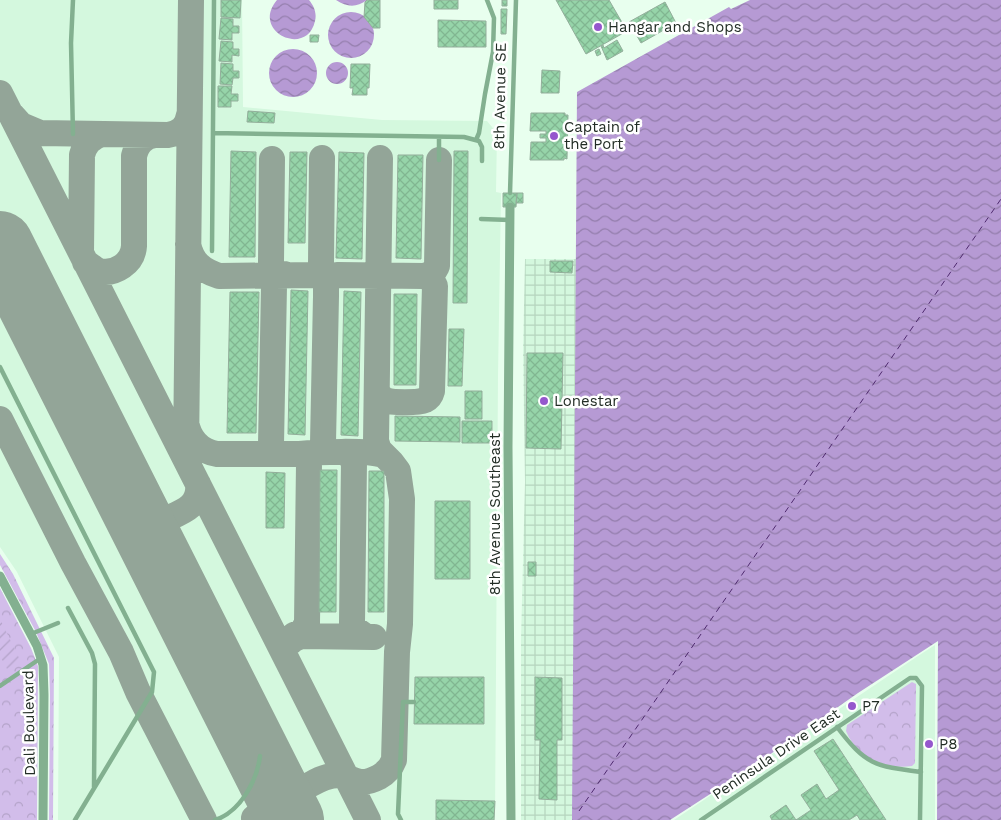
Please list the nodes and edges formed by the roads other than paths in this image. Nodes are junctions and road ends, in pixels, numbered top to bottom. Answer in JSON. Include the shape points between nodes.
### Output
{"nodes":[{"id":1,"x":73,"y":0,"type":"edge"},
{"id":2,"x":214,"y":0,"type":"edge"},
{"id":3,"x":487,"y":0,"type":"edge"},
{"id":4,"x":516,"y":0,"type":"edge"},
{"id":5,"x":213,"y":133,"type":"junction"},
{"id":6,"x":73,"y":134,"type":"dead end"},
{"id":7,"x":439,"y":137,"type":"junction"},
{"id":8,"x":476,"y":140,"type":"junction"},
{"id":9,"x":439,"y":160,"type":"dead end"},
{"id":10,"x":482,"y":160,"type":"dead end"},
{"id":11,"x":510,"y":193,"type":"dead end"},
{"id":12,"x":510,"y":207,"type":"dead end"},
{"id":13,"x":481,"y":219,"type":"dead end"},
{"id":14,"x":510,"y":220,"type":"junction"},
{"id":15,"x":212,"y":251,"type":"dead end"},
{"id":16,"x":0,"y":367,"type":"edge"},
{"id":17,"x":0,"y":576,"type":"edge"},
{"id":18,"x":68,"y":608,"type":"dead end"},
{"id":19,"x":58,"y":623,"type":"dead end"},
{"id":20,"x":31,"y":634,"type":"junction"},
{"id":21,"x":41,"y":658,"type":"junction"},
{"id":22,"x":0,"y":686,"type":"edge"},
{"id":23,"x":414,"y":702,"type":"dead end"},
{"id":24,"x":837,"y":727,"type":"junction"},
{"id":25,"x":260,"y":756,"type":"dead end"},
{"id":26,"x":920,"y":772,"type":"junction"},
{"id":27,"x":94,"y":789,"type":"junction"},
{"id":28,"x":43,"y":820,"type":"edge"},
{"id":29,"x":75,"y":820,"type":"edge"},
{"id":30,"x":215,"y":820,"type":"edge"},
{"id":31,"x":401,"y":820,"type":"edge"},
{"id":32,"x":511,"y":820,"type":"edge"},
{"id":33,"x":701,"y":820,"type":"edge"},
{"id":34,"x":920,"y":820,"type":"edge"}],
"edges":[{"from":1,"to":6,"type":"lane"},
{"from":2,"to":5,"type":"lane"},
{"from":3,"to":8,"type":"lane","via":[[494,18],[493,52]]},
{"from":4,"to":11,"type":"lane","name":"8th Avenue SE"},
{"from":5,"to":7,"type":"lane"},
{"from":5,"to":15,"type":"lane"},
{"from":7,"to":8,"type":"lane"},
{"from":7,"to":9,"type":"lane"},
{"from":8,"to":10,"type":"lane","via":[[482,147]]},
{"from":12,"to":14,"type":"street","name":"8th Avenue Southeast"},
{"from":13,"to":14,"type":"lane"},
{"from":14,"to":32,"type":"street","name":"8th Avenue Southeast"},
{"from":16,"to":27,"type":"lane","via":[[154,672],[152,692]]},
{"from":17,"to":20,"type":"street","name":"Dali Boulevard"},
{"from":18,"to":27,"type":"lane","via":[[92,652],[95,664]]},
{"from":19,"to":20,"type":"lane"},
{"from":20,"to":21,"type":"street","name":"Dali Boulevard"},
{"from":21,"to":22,"type":"lane"},
{"from":21,"to":28,"type":"street","name":"Dali Boulevard","via":[[44,673]]},
{"from":23,"to":31,"type":"lane","via":[[403,702],[398,814]]},
{"from":24,"to":26,"type":"lane","via":[[868,760],[881,766]]},
{"from":24,"to":26,"type":"lane","name":"Peninsula Drive East","via":[[910,678],[916,678],[922,686]]},
{"from":24,"to":33,"type":"lane","name":"Peninsula Drive East"},
{"from":25,"to":30,"type":"lane","via":[[248,793]]},
{"from":26,"to":34,"type":"lane"},
{"from":27,"to":29,"type":"lane"}]}
